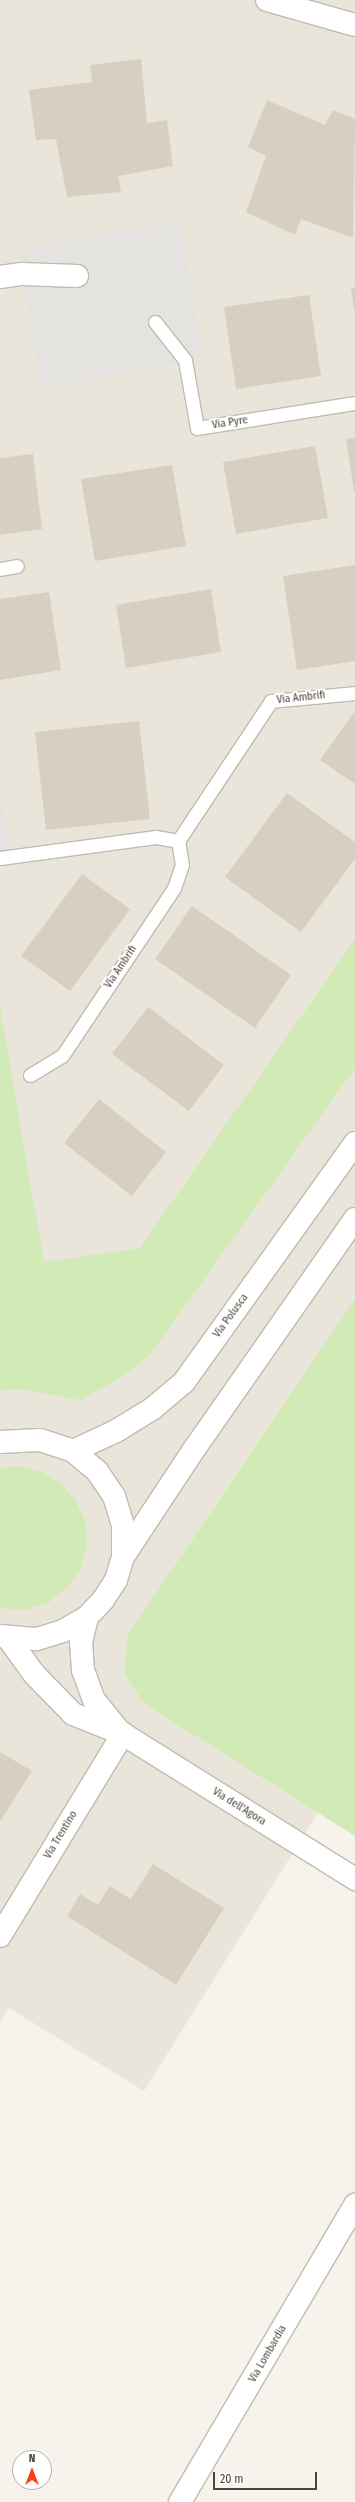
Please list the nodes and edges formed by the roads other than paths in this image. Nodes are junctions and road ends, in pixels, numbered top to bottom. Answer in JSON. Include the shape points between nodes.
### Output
{"nodes":[{"id":1,"x":268,"y":0,"type":"edge"},
{"id":2,"x":355,"y":25,"type":"edge"},
{"id":3,"x":77,"y":276,"type":"dead end"},
{"id":4,"x":0,"y":277,"type":"edge"},
{"id":5,"x":155,"y":322,"type":"dead end"},
{"id":6,"x":355,"y":403,"type":"edge"},
{"id":7,"x":17,"y":566,"type":"dead end"},
{"id":8,"x":0,"y":569,"type":"edge"},
{"id":9,"x":355,"y":693,"type":"edge"},
{"id":10,"x":178,"y":841,"type":"junction"},
{"id":11,"x":0,"y":858,"type":"edge"},
{"id":12,"x":30,"y":1075,"type":"dead end"},
{"id":13,"x":355,"y":1143,"type":"edge"},
{"id":14,"x":355,"y":1219,"type":"edge"},
{"id":15,"x":0,"y":1442,"type":"edge"},
{"id":16,"x":73,"y":1452,"type":"junction"},
{"id":17,"x":122,"y":1557,"type":"junction"},
{"id":18,"x":87,"y":1617,"type":"junction"},
{"id":19,"x":4,"y":1637,"type":"edge"},
{"id":20,"x":122,"y":1734,"type":"junction"},
{"id":21,"x":355,"y":1879,"type":"edge"},
{"id":22,"x":0,"y":1936,"type":"edge"},
{"id":23,"x":355,"y":2205,"type":"edge"},
{"id":24,"x":180,"y":2502,"type":"edge"}],
"edges":[{"from":1,"to":2,"type":"street"},
{"from":3,"to":4,"type":"street","via":[[22,274]]},
{"from":5,"to":6,"type":"lane","name":"Via Pyre","via":[[185,360],[197,428]]},
{"from":7,"to":8,"type":"lane"},
{"from":9,"to":10,"type":"lane","name":"Via Ambrifi","via":[[271,702]]},
{"from":10,"to":11,"type":"lane","via":[[156,837]]},
{"from":10,"to":12,"type":"lane","name":"Via Ambrifi","via":[[182,865],[174,888],[62,1056]]},
{"from":13,"to":16,"type":"street","name":"Via Polusca","via":[[184,1382],[152,1409],[116,1431]]},
{"from":14,"to":17,"type":"street"},
{"from":15,"to":16,"type":"street","name":"Via dell'Agora","via":[[40,1440]]},
{"from":16,"to":17,"type":"street","name":"Via dell'Agora","via":[[97,1470],[114,1496],[123,1526]]},
{"from":17,"to":18,"type":"street","name":"Via dell'Agora","via":[[116,1580],[103,1600]]},
{"from":18,"to":19,"type":"street","name":"Via dell'Agora","via":[[63,1631],[36,1638]]},
{"from":18,"to":20,"type":"street","name":"Via dell'Agora","via":[[81,1642],[83,1670],[94,1700]]},
{"from":19,"to":20,"type":"street","name":"Via dell'Agora","via":[[34,1674],[73,1714]]},
{"from":20,"to":21,"type":"street","name":"Via dell'Agora"},
{"from":20,"to":22,"type":"street","name":"Via Trentino"},
{"from":23,"to":24,"type":"street","name":"Via Lombardia"}]}
